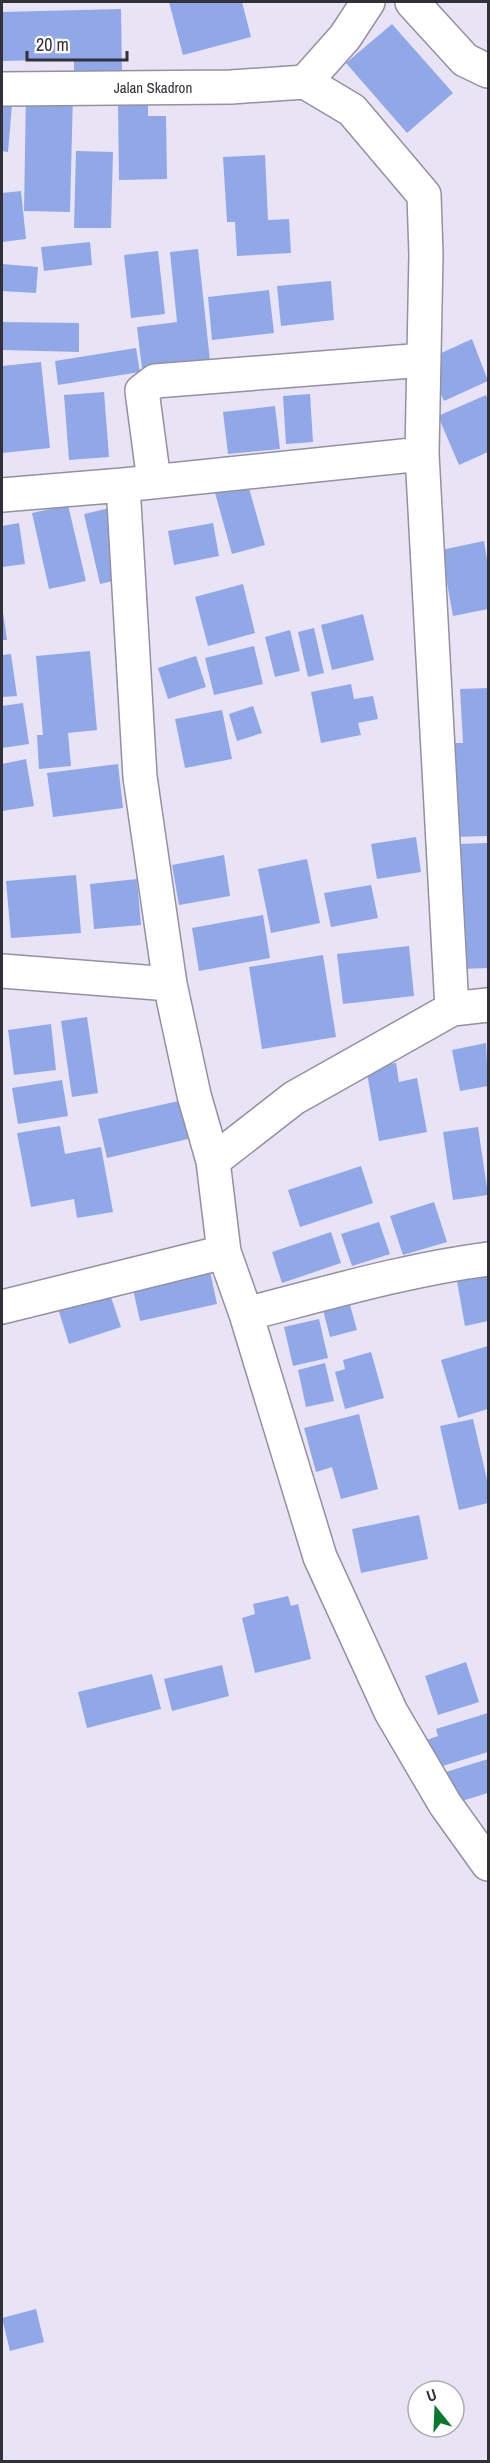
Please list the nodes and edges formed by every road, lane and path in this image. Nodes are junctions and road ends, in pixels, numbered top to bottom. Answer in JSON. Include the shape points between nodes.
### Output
{"nodes":[{"id":1,"x":368,"y":2,"type":"edge"},
{"id":2,"x":412,"y":2,"type":"edge"},
{"id":3,"x":489,"y":71,"type":"edge"},
{"id":4,"x":305,"y":82,"type":"junction"},
{"id":5,"x":2,"y":89,"type":"edge"},
{"id":6,"x":424,"y":360,"type":"junction"},
{"id":7,"x":422,"y":454,"type":"junction"},
{"id":8,"x":139,"y":483,"type":"junction"},
{"id":9,"x":2,"y":495,"type":"edge"},
{"id":10,"x":2,"y":970,"type":"edge"},
{"id":11,"x":170,"y":984,"type":"junction"},
{"id":12,"x":489,"y":1005,"type":"edge"},
{"id":13,"x":452,"y":1009,"type":"junction"},
{"id":14,"x":213,"y":1161,"type":"junction"},
{"id":15,"x":224,"y":1252,"type":"junction"},
{"id":16,"x":489,"y":1259,"type":"edge"},
{"id":17,"x":2,"y":1307,"type":"edge"},
{"id":18,"x":246,"y":1314,"type":"junction"},
{"id":19,"x":489,"y":1864,"type":"edge"}],
"edges":[{"from":1,"to":4,"type":"street","via":[[345,37]]},
{"from":2,"to":3,"type":"street","via":[[465,60]]},
{"from":4,"to":5,"type":"street","name":"Jalan Skadron","via":[[231,87]]},
{"from":4,"to":6,"type":"street","via":[[352,110],[424,195]]},
{"from":6,"to":7,"type":"street"},
{"from":6,"to":8,"type":"street","via":[[155,381],[142,391]]},
{"from":7,"to":8,"type":"street"},
{"from":7,"to":13,"type":"street"},
{"from":8,"to":9,"type":"street"},
{"from":8,"to":11,"type":"street","via":[[140,777]]},
{"from":10,"to":11,"type":"street"},
{"from":11,"to":14,"type":"street"},
{"from":12,"to":13,"type":"street"},
{"from":13,"to":14,"type":"street","via":[[294,1098]]},
{"from":14,"to":15,"type":"street"},
{"from":15,"to":17,"type":"street"},
{"from":15,"to":18,"type":"street"},
{"from":16,"to":18,"type":"street"},
{"from":18,"to":19,"type":"street","via":[[320,1557],[391,1712],[445,1804]]}]}
